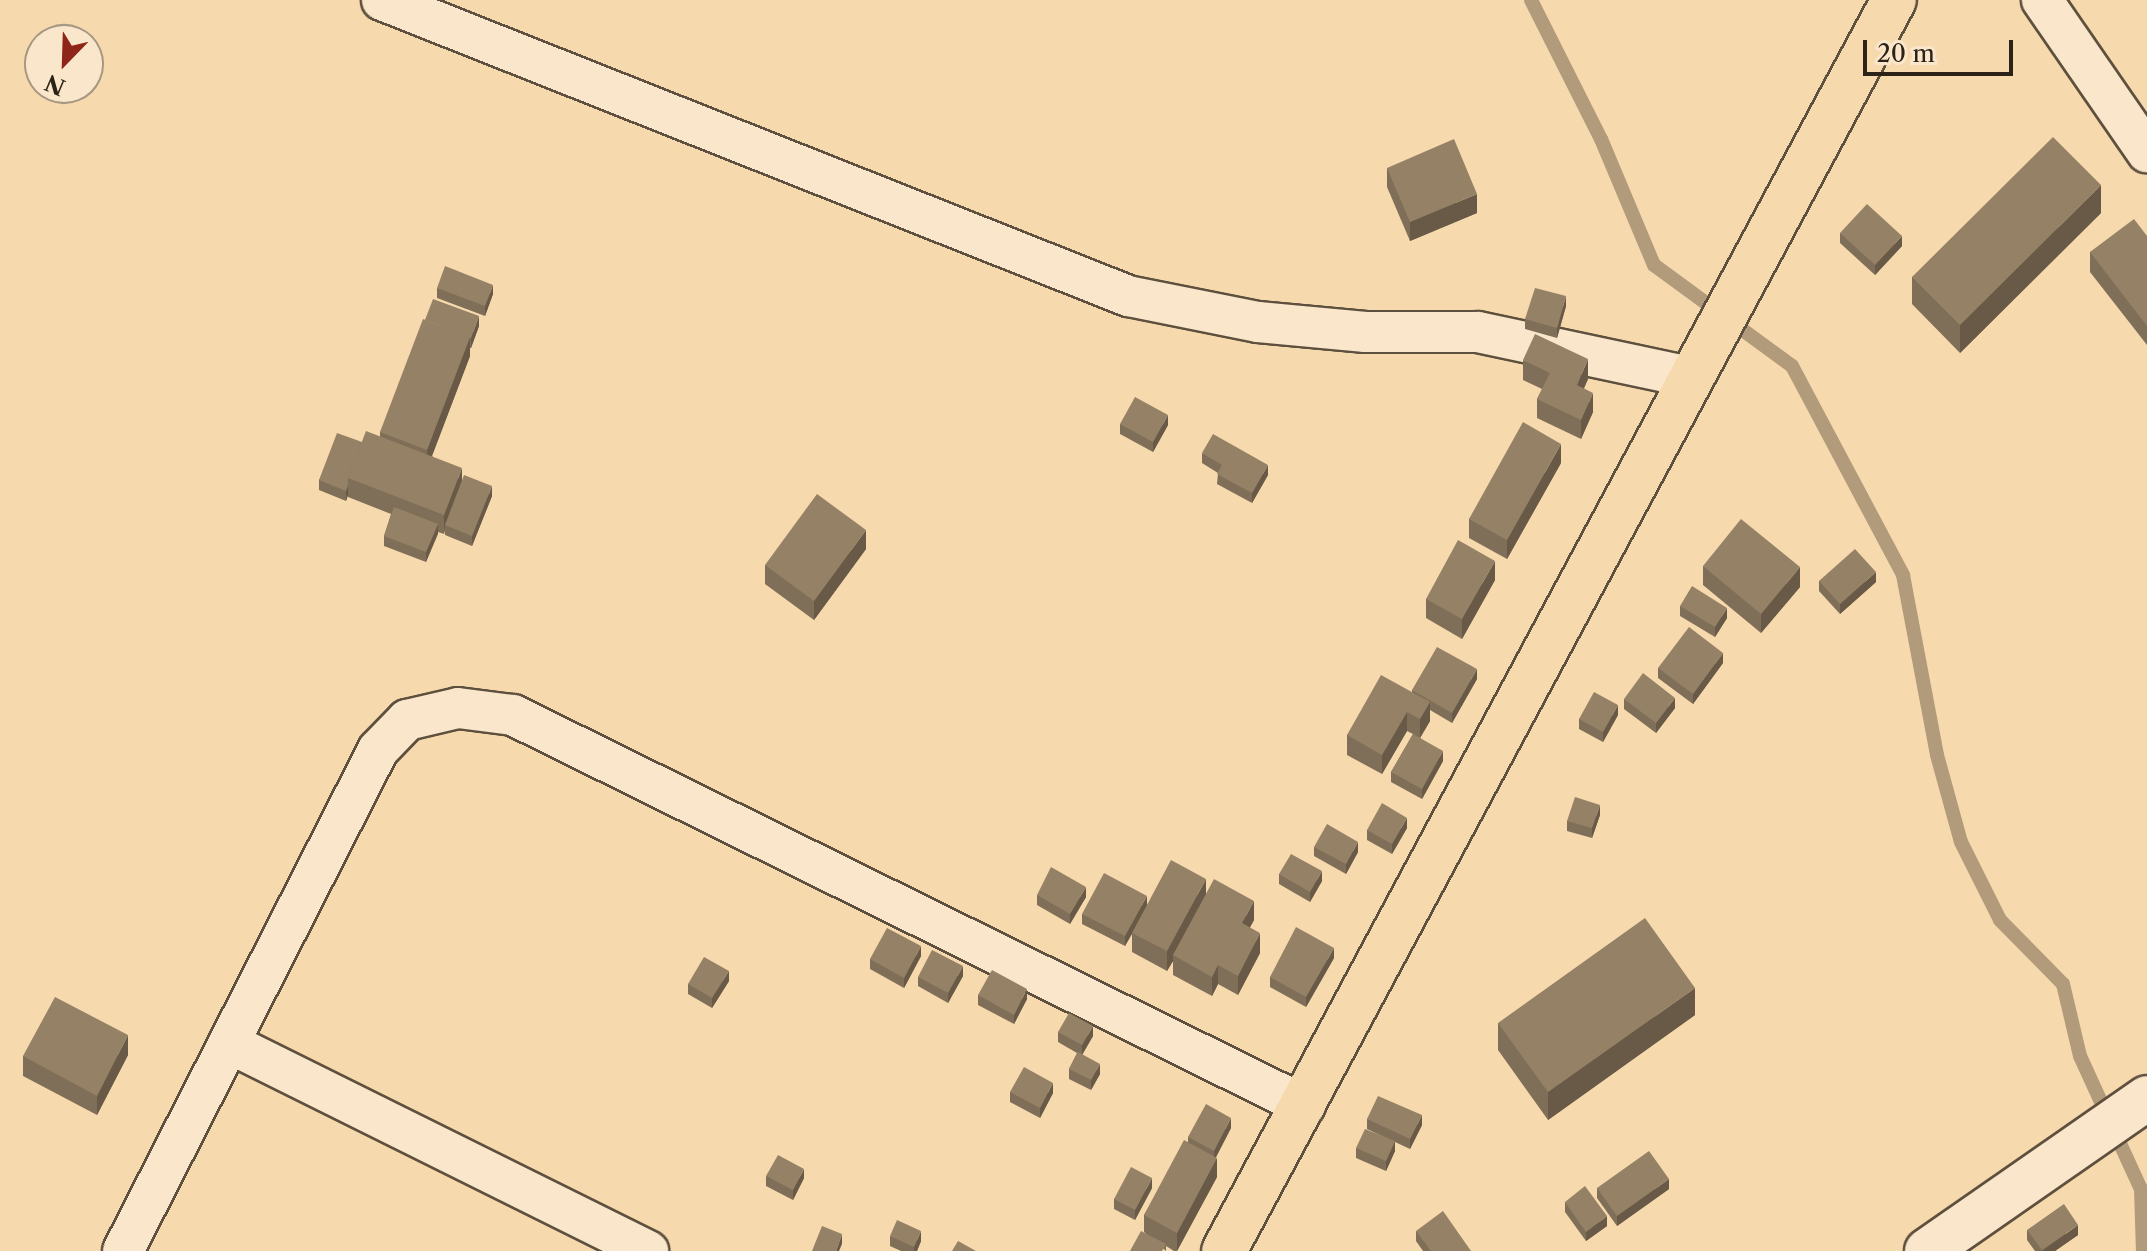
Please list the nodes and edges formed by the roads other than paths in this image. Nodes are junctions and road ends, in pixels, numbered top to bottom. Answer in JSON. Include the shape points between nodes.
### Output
{"nodes":[{"id":1,"x":382,"y":0,"type":"edge"},
{"id":2,"x":1894,"y":0,"type":"edge"},
{"id":3,"x":2042,"y":0,"type":"edge"},
{"id":4,"x":2147,"y":152,"type":"edge"},
{"id":5,"x":1689,"y":377,"type":"junction"},
{"id":6,"x":229,"y":1043,"type":"junction"},
{"id":7,"x":2147,"y":1098,"type":"edge"},
{"id":8,"x":1305,"y":1106,"type":"junction"},
{"id":9,"x":123,"y":1251,"type":"edge"},
{"id":10,"x":648,"y":1251,"type":"edge"},
{"id":11,"x":1224,"y":1251,"type":"edge"},
{"id":12,"x":1927,"y":1251,"type":"edge"}],
"edges":[{"from":1,"to":5,"type":"street","via":[[1128,296],[1258,322],[1366,332],[1478,332]]},
{"from":2,"to":5,"type":"main road"},
{"from":3,"to":4,"type":"street"},
{"from":5,"to":8,"type":"main road"},
{"from":6,"to":8,"type":"street","via":[[378,750],[407,720],[458,708],[513,715]]},
{"from":6,"to":9,"type":"street"},
{"from":6,"to":10,"type":"street"},
{"from":7,"to":12,"type":"street"},
{"from":8,"to":11,"type":"main road"}]}
